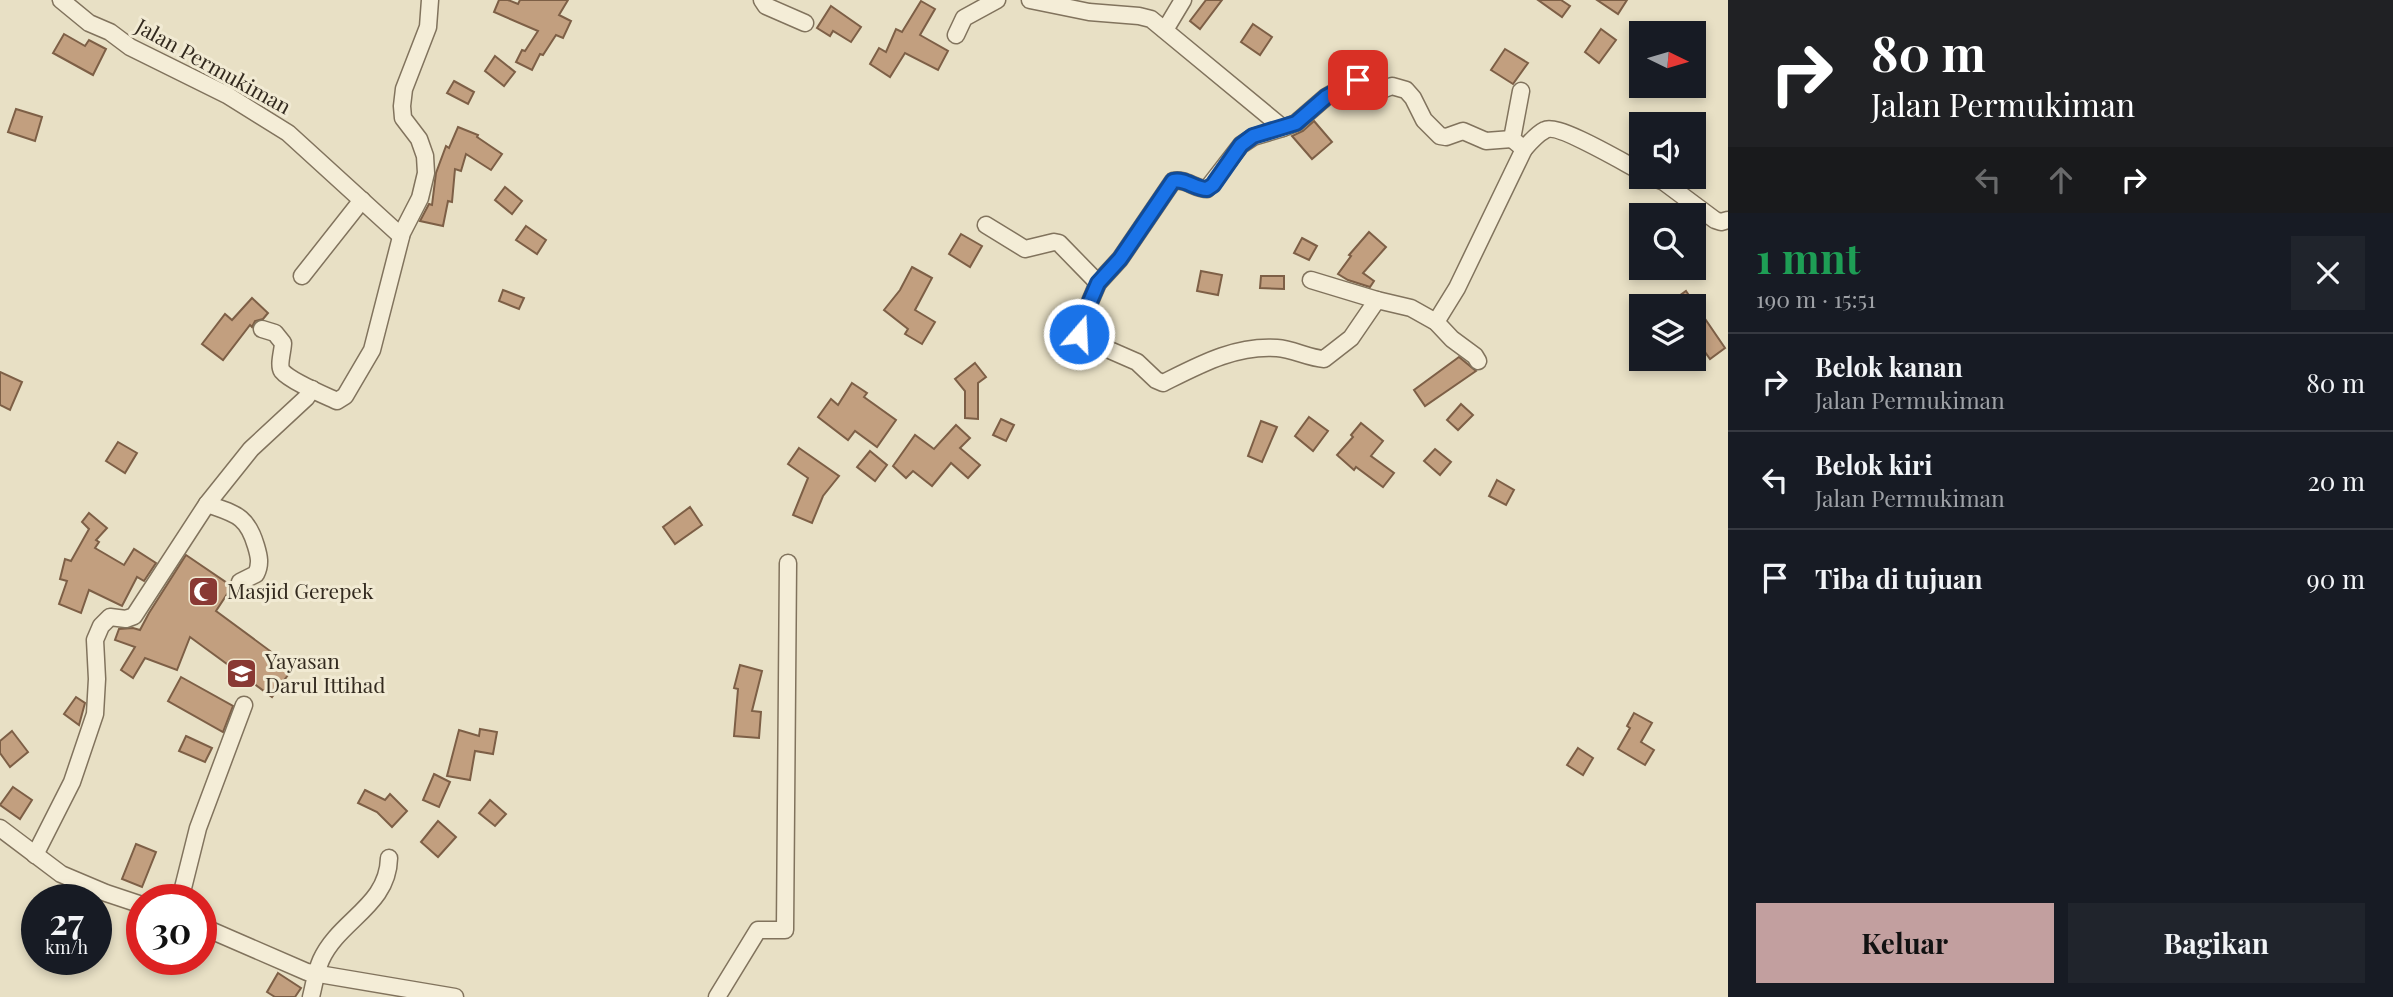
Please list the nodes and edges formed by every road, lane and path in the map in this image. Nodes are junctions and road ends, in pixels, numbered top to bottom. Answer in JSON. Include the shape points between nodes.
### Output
{"nodes":[{"id":1,"x":61,"y":0,"type":"edge"},
{"id":2,"x":430,"y":0,"type":"edge"},
{"id":3,"x":762,"y":0,"type":"edge"},
{"id":4,"x":997,"y":0,"type":"edge"},
{"id":5,"x":1030,"y":0,"type":"edge"},
{"id":6,"x":1183,"y":0,"type":"edge"},
{"id":7,"x":805,"y":23,"type":"dead end"},
{"id":8,"x":1165,"y":30,"type":"junction"},
{"id":9,"x":956,"y":35,"type":"dead end"},
{"id":10,"x":1521,"y":91,"type":"dead end"},
{"id":11,"x":1283,"y":128,"type":"junction"},
{"id":12,"x":1518,"y":144,"type":"junction"},
{"id":13,"x":1629,"y":165,"type":"edge"},
{"id":14,"x":1673,"y":189,"type":"edge"},
{"id":15,"x":362,"y":200,"type":"junction"},
{"id":16,"x":1728,"y":220,"type":"edge"},
{"id":17,"x":986,"y":225,"type":"dead end"},
{"id":18,"x":401,"y":236,"type":"junction"},
{"id":19,"x":302,"y":276,"type":"dead end"},
{"id":20,"x":1311,"y":280,"type":"dead end"},
{"id":21,"x":1098,"y":283,"type":"junction"},
{"id":22,"x":1377,"y":300,"type":"junction"},
{"id":23,"x":1436,"y":322,"type":"junction"},
{"id":24,"x":262,"y":329,"type":"dead end"},
{"id":25,"x":1478,"y":361,"type":"dead end"},
{"id":26,"x":312,"y":389,"type":"junction"},
{"id":27,"x":207,"y":504,"type":"junction"},
{"id":28,"x":788,"y":563,"type":"dead end"},
{"id":29,"x":240,"y":582,"type":"dead end"},
{"id":30,"x":244,"y":705,"type":"dead end"},
{"id":31,"x":0,"y":828,"type":"edge"},
{"id":32,"x":35,"y":855,"type":"junction"},
{"id":33,"x":389,"y":858,"type":"dead end"},
{"id":34,"x":184,"y":884,"type":"edge"},
{"id":35,"x":126,"y":900,"type":"edge"},
{"id":36,"x":217,"y":933,"type":"edge"},
{"id":37,"x":318,"y":974,"type":"junction"},
{"id":38,"x":311,"y":997,"type":"edge"},
{"id":39,"x":455,"y":997,"type":"edge"},
{"id":40,"x":718,"y":997,"type":"edge"}],
"edges":[{"from":1,"to":15,"type":"street","name":"Jalan Permukiman","via":[[89,23],[228,95],[288,133]]},
{"from":2,"to":18,"type":"street","via":[[428,27],[402,106],[403,118],[423,148],[426,173],[420,198]]},
{"from":3,"to":7,"type":"street"},
{"from":4,"to":9,"type":"street","via":[[964,18]]},
{"from":5,"to":8,"type":"street","via":[[1139,16]]},
{"from":6,"to":8,"type":"street"},
{"from":8,"to":11,"type":"street"},
{"from":10,"to":12,"type":"street"},
{"from":11,"to":12,"type":"street","via":[[1356,80],[1374,93],[1392,86],[1406,90],[1440,136],[1463,131],[1486,141]]},
{"from":11,"to":21,"type":"street","via":[[1253,136],[1241,145],[1207,189],[1173,181],[1120,259]]},
{"from":12,"to":13,"type":"street","via":[[1553,129]]},
{"from":12,"to":23,"type":"street","via":[[1463,275]]},
{"from":14,"to":16,"type":"street","via":[[1715,220]]},
{"from":15,"to":18,"type":"street","name":"Jalan Permukiman"},
{"from":15,"to":19,"type":"street"},
{"from":17,"to":21,"type":"street","via":[[1025,249],[1059,243]]},
{"from":18,"to":26,"type":"street","via":[[372,350],[359,374],[340,401]]},
{"from":20,"to":22,"type":"street"},
{"from":21,"to":22,"type":"street","via":[[1079,334],[1137,362],[1163,383],[1199,363],[1234,352],[1278,348],[1324,359],[1351,338]]},
{"from":22,"to":23,"type":"street","via":[[1411,308]]},
{"from":23,"to":25,"type":"street"},
{"from":24,"to":26,"type":"street","via":[[275,333],[283,343],[283,371]]},
{"from":26,"to":27,"type":"street","via":[[251,449]]},
{"from":27,"to":29,"type":"street","via":[[240,517],[251,529],[259,566],[256,574]]},
{"from":27,"to":32,"type":"street","via":[[134,616],[110,617],[97,632],[95,714],[72,782]]},
{"from":28,"to":40,"type":"street","via":[[785,930],[758,930]]},
{"from":30,"to":34,"type":"street","via":[[198,828]]},
{"from":31,"to":32,"type":"street"},
{"from":32,"to":35,"type":"street","via":[[61,874]]},
{"from":33,"to":37,"type":"street","via":[[381,892],[339,934],[320,961]]},
{"from":36,"to":37,"type":"street"},
{"from":37,"to":38,"type":"street"},
{"from":37,"to":39,"type":"street"}]}
